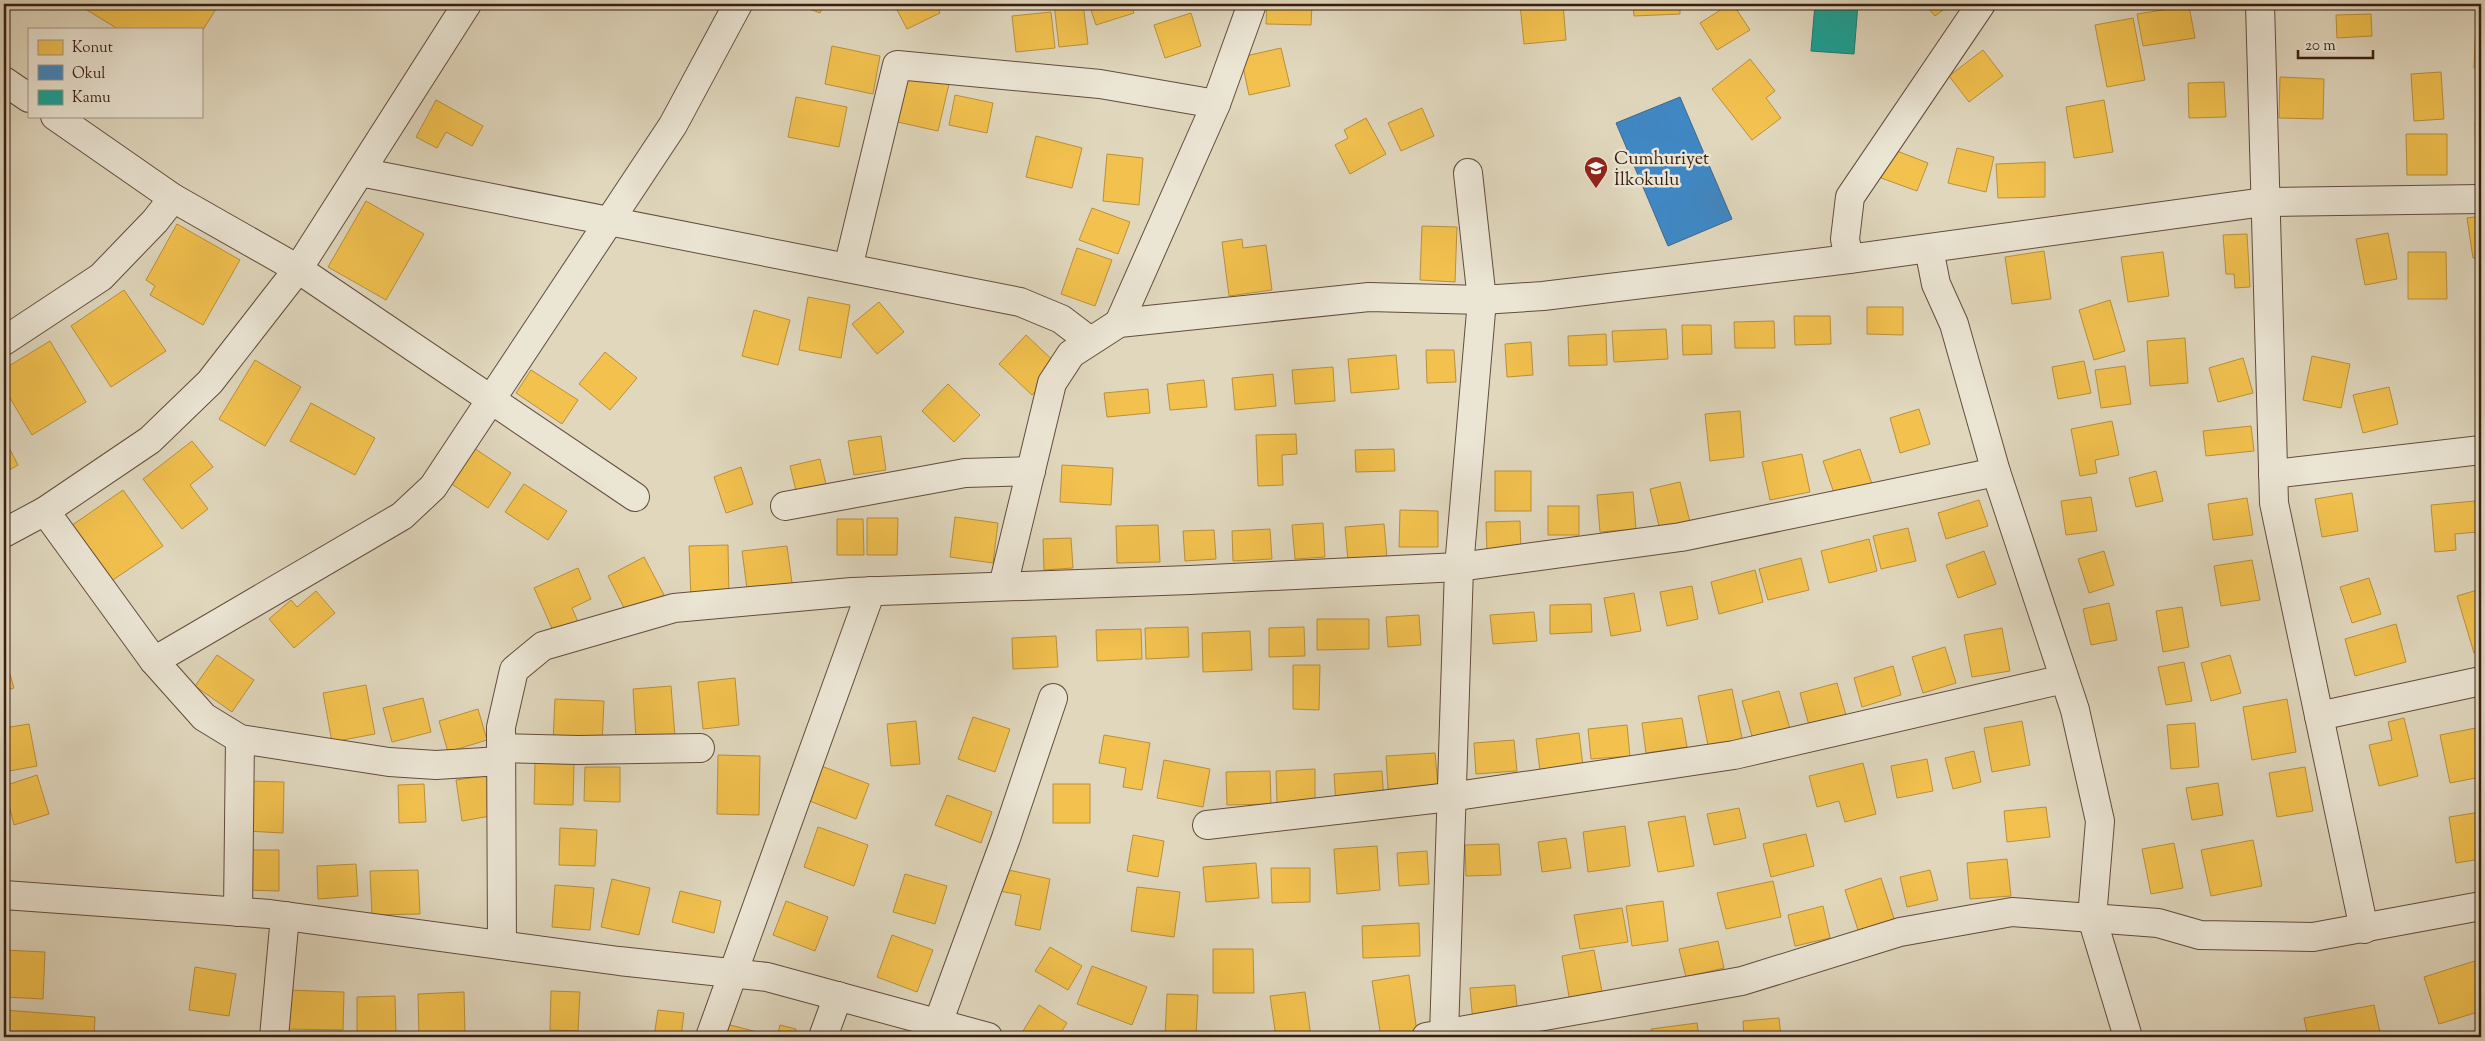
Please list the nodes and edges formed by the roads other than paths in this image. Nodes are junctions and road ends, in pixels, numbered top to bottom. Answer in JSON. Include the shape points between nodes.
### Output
{"nodes":[{"id":1,"x":467,"y":4,"type":"edge"},
{"id":2,"x":738,"y":4,"type":"edge"},
{"id":3,"x":1252,"y":4,"type":"edge"},
{"id":4,"x":1981,"y":4,"type":"edge"},
{"id":5,"x":2260,"y":4,"type":"edge"},
{"id":6,"x":4,"y":81,"type":"edge"},
{"id":7,"x":28,"y":97,"type":"edge"},
{"id":8,"x":1216,"y":104,"type":"junction"},
{"id":9,"x":58,"y":118,"type":"edge"},
{"id":10,"x":360,"y":172,"type":"junction"},
{"id":11,"x":1468,"y":173,"type":"dead end"},
{"id":12,"x":173,"y":198,"type":"junction"},
{"id":13,"x":2481,"y":198,"type":"edge"},
{"id":14,"x":2264,"y":202,"type":"junction"},
{"id":15,"x":610,"y":221,"type":"junction"},
{"id":16,"x":1929,"y":249,"type":"junction"},
{"id":17,"x":1849,"y":259,"type":"junction"},
{"id":18,"x":298,"y":268,"type":"junction"},
{"id":19,"x":848,"y":268,"type":"junction"},
{"id":20,"x":1482,"y":300,"type":"junction"},
{"id":21,"x":1119,"y":323,"type":"junction"},
{"id":22,"x":4,"y":341,"type":"edge"},
{"id":23,"x":1090,"y":341,"type":"junction"},
{"id":24,"x":492,"y":400,"type":"junction"},
{"id":25,"x":2481,"y":450,"type":"edge"},
{"id":26,"x":1031,"y":471,"type":"junction"},
{"id":27,"x":1996,"y":472,"type":"junction"},
{"id":28,"x":2273,"y":474,"type":"junction"},
{"id":29,"x":636,"y":497,"type":"dead end"},
{"id":30,"x":785,"y":506,"type":"dead end"},
{"id":31,"x":46,"y":511,"type":"junction"},
{"id":32,"x":4,"y":533,"type":"edge"},
{"id":33,"x":1459,"y":567,"type":"junction"},
{"id":34,"x":1003,"y":586,"type":"junction"},
{"id":35,"x":871,"y":591,"type":"junction"},
{"id":36,"x":154,"y":661,"type":"junction"},
{"id":37,"x":2064,"y":678,"type":"junction"},
{"id":38,"x":2481,"y":681,"type":"edge"},
{"id":39,"x":1053,"y":698,"type":"dead end"},
{"id":40,"x":2319,"y":716,"type":"junction"},
{"id":41,"x":240,"y":739,"type":"junction"},
{"id":42,"x":700,"y":748,"type":"dead end"},
{"id":43,"x":501,"y":755,"type":"junction"},
{"id":44,"x":1450,"y":797,"type":"junction"},
{"id":45,"x":1207,"y":825,"type":"dead end"},
{"id":46,"x":4,"y":895,"type":"edge"},
{"id":47,"x":2481,"y":906,"type":"edge"},
{"id":48,"x":238,"y":912,"type":"junction"},
{"id":49,"x":285,"y":916,"type":"junction"},
{"id":50,"x":2092,"y":918,"type":"junction"},
{"id":51,"x":2364,"y":929,"type":"junction"},
{"id":52,"x":502,"y":945,"type":"junction"},
{"id":53,"x":734,"y":974,"type":"junction"},
{"id":54,"x":838,"y":996,"type":"junction"},
{"id":55,"x":937,"y":1030,"type":"edge"},
{"id":56,"x":1432,"y":1036,"type":"edge"},
{"id":57,"x":274,"y":1037,"type":"edge"},
{"id":58,"x":710,"y":1037,"type":"edge"},
{"id":59,"x":823,"y":1037,"type":"edge"},
{"id":60,"x":988,"y":1037,"type":"edge"},
{"id":61,"x":2128,"y":1037,"type":"edge"}],
"edges":[{"from":1,"to":10,"type":"street"},
{"from":2,"to":15,"type":"street","via":[[674,125]]},
{"from":3,"to":8,"type":"street"},
{"from":4,"to":17,"type":"street","via":[[1850,196],[1845,239]]},
{"from":5,"to":14,"type":"street"},
{"from":6,"to":7,"type":"street"},
{"from":8,"to":19,"type":"street","via":[[1100,84],[897,65]]},
{"from":8,"to":21,"type":"street"},
{"from":9,"to":12,"type":"street"},
{"from":10,"to":15,"type":"street"},
{"from":10,"to":18,"type":"street"},
{"from":11,"to":20,"type":"street"},
{"from":12,"to":18,"type":"street"},
{"from":12,"to":22,"type":"street","via":[[101,277]]},
{"from":13,"to":14,"type":"street"},
{"from":14,"to":16,"type":"street"},
{"from":14,"to":28,"type":"street"},
{"from":15,"to":19,"type":"street"},
{"from":15,"to":24,"type":"street"},
{"from":16,"to":17,"type":"street"},
{"from":16,"to":27,"type":"street","via":[[1936,284],[1954,324]]},
{"from":17,"to":20,"type":"street","via":[[1543,296]]},
{"from":18,"to":24,"type":"street"},
{"from":18,"to":31,"type":"street","via":[[210,382],[164,427]]},
{"from":19,"to":23,"type":"street","via":[[1020,302],[1061,319]]},
{"from":20,"to":21,"type":"street","via":[[1369,297]]},
{"from":20,"to":33,"type":"street"},
{"from":21,"to":23,"type":"street"},
{"from":23,"to":26,"type":"street","via":[[1071,354],[1052,383]]},
{"from":24,"to":29,"type":"street"},
{"from":24,"to":36,"type":"street","via":[[432,487],[402,516]]},
{"from":25,"to":28,"type":"street"},
{"from":26,"to":30,"type":"street","via":[[965,473]]},
{"from":26,"to":34,"type":"street"},
{"from":27,"to":33,"type":"street","via":[[1682,537]]},
{"from":27,"to":37,"type":"street"},
{"from":28,"to":40,"type":"street","via":[[2274,503]]},
{"from":31,"to":32,"type":"street"},
{"from":31,"to":36,"type":"street"},
{"from":33,"to":34,"type":"street"},
{"from":33,"to":44,"type":"street"},
{"from":34,"to":35,"type":"street"},
{"from":35,"to":43,"type":"street","via":[[674,608],[543,646],[514,670],[501,727]]},
{"from":35,"to":53,"type":"street"},
{"from":36,"to":41,"type":"street","via":[[204,717]]},
{"from":37,"to":44,"type":"street","via":[[1734,755]]},
{"from":37,"to":50,"type":"street","via":[[2075,710],[2100,821]]},
{"from":38,"to":40,"type":"street"},
{"from":39,"to":55,"type":"street"},
{"from":40,"to":51,"type":"street"},
{"from":41,"to":43,"type":"street","via":[[388,762],[436,765]]},
{"from":41,"to":48,"type":"street"},
{"from":42,"to":43,"type":"street"},
{"from":43,"to":52,"type":"street"},
{"from":44,"to":45,"type":"street"},
{"from":44,"to":56,"type":"street"},
{"from":46,"to":48,"type":"street"},
{"from":47,"to":51,"type":"street"},
{"from":48,"to":49,"type":"street"},
{"from":49,"to":52,"type":"street"},
{"from":49,"to":57,"type":"street"},
{"from":50,"to":51,"type":"street","via":[[2158,923],[2200,935],[2313,937]]},
{"from":50,"to":56,"type":"street","via":[[2012,912],[1900,932],[1742,982]]},
{"from":50,"to":61,"type":"street"},
{"from":52,"to":53,"type":"street"},
{"from":53,"to":54,"type":"street","via":[[767,977]]},
{"from":53,"to":58,"type":"street"},
{"from":54,"to":55,"type":"street"},
{"from":54,"to":59,"type":"street"},
{"from":55,"to":60,"type":"street"}]}
